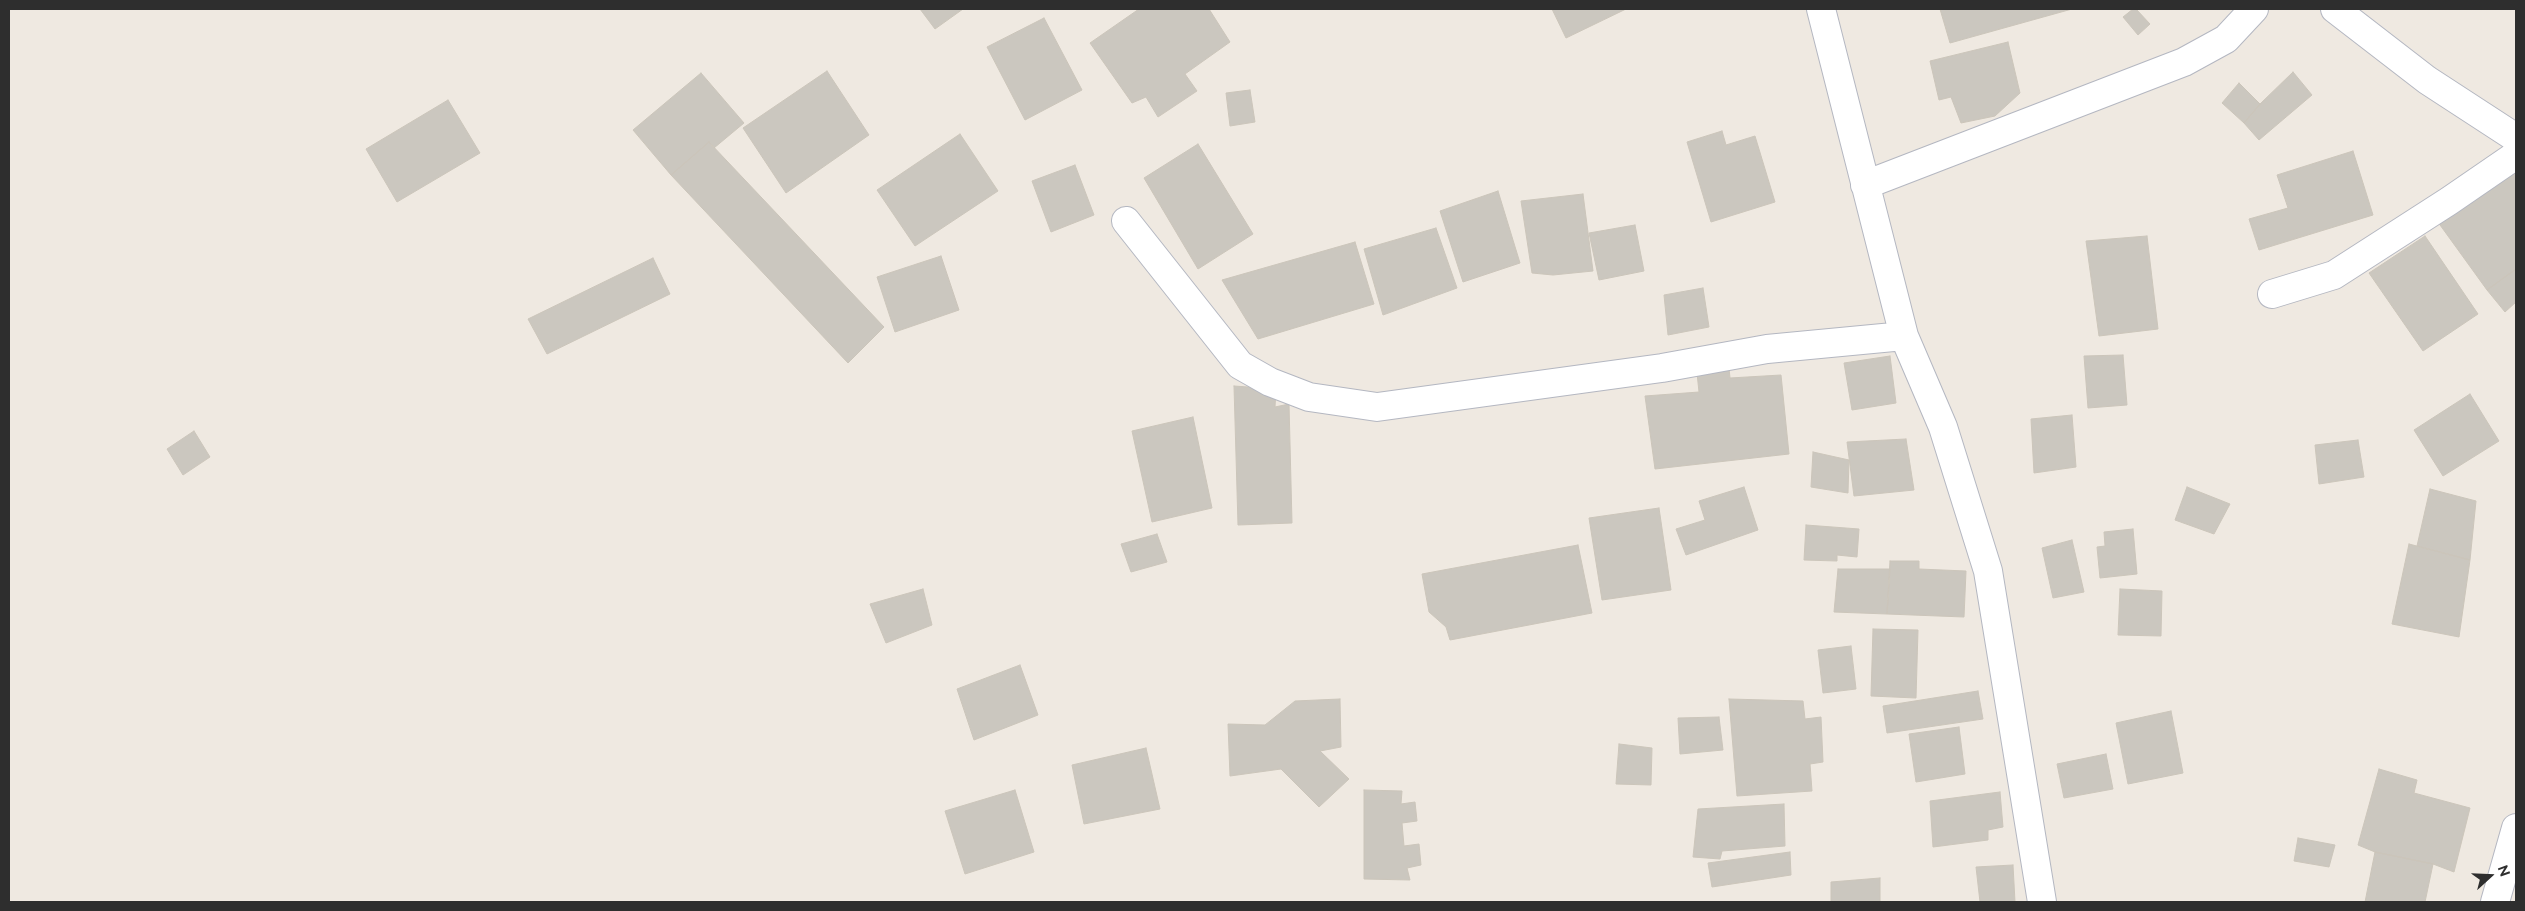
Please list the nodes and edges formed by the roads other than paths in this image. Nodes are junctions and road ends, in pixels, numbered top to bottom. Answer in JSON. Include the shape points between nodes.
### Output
{"nodes":[{"id":1,"x":1821,"y":9,"type":"edge"},
{"id":2,"x":2254,"y":9,"type":"edge"},
{"id":3,"x":2335,"y":9,"type":"edge"},
{"id":4,"x":2516,"y":138,"type":"edge"},
{"id":5,"x":2516,"y":154,"type":"edge"},
{"id":6,"x":1865,"y":185,"type":"junction"},
{"id":7,"x":1126,"y":220,"type":"dead end"},
{"id":8,"x":2272,"y":294,"type":"dead end"},
{"id":9,"x":1904,"y":336,"type":"junction"},
{"id":10,"x":2516,"y":828,"type":"edge"},
{"id":11,"x":2042,"y":902,"type":"edge"},
{"id":12,"x":2495,"y":902,"type":"edge"}],
"edges":[{"from":1,"to":6,"type":"street"},
{"from":2,"to":6,"type":"street","via":[[2226,39],[2184,62]]},
{"from":3,"to":4,"type":"street","via":[[2427,80]]},
{"from":5,"to":8,"type":"street","via":[[2334,275]]},
{"from":6,"to":9,"type":"street"},
{"from":7,"to":9,"type":"street","via":[[1240,365],[1270,382],[1309,397],[1377,407],[1662,368],[1767,349]]},
{"from":9,"to":11,"type":"street","via":[[1943,426],[1988,571]]},
{"from":10,"to":12,"type":"street"}]}
